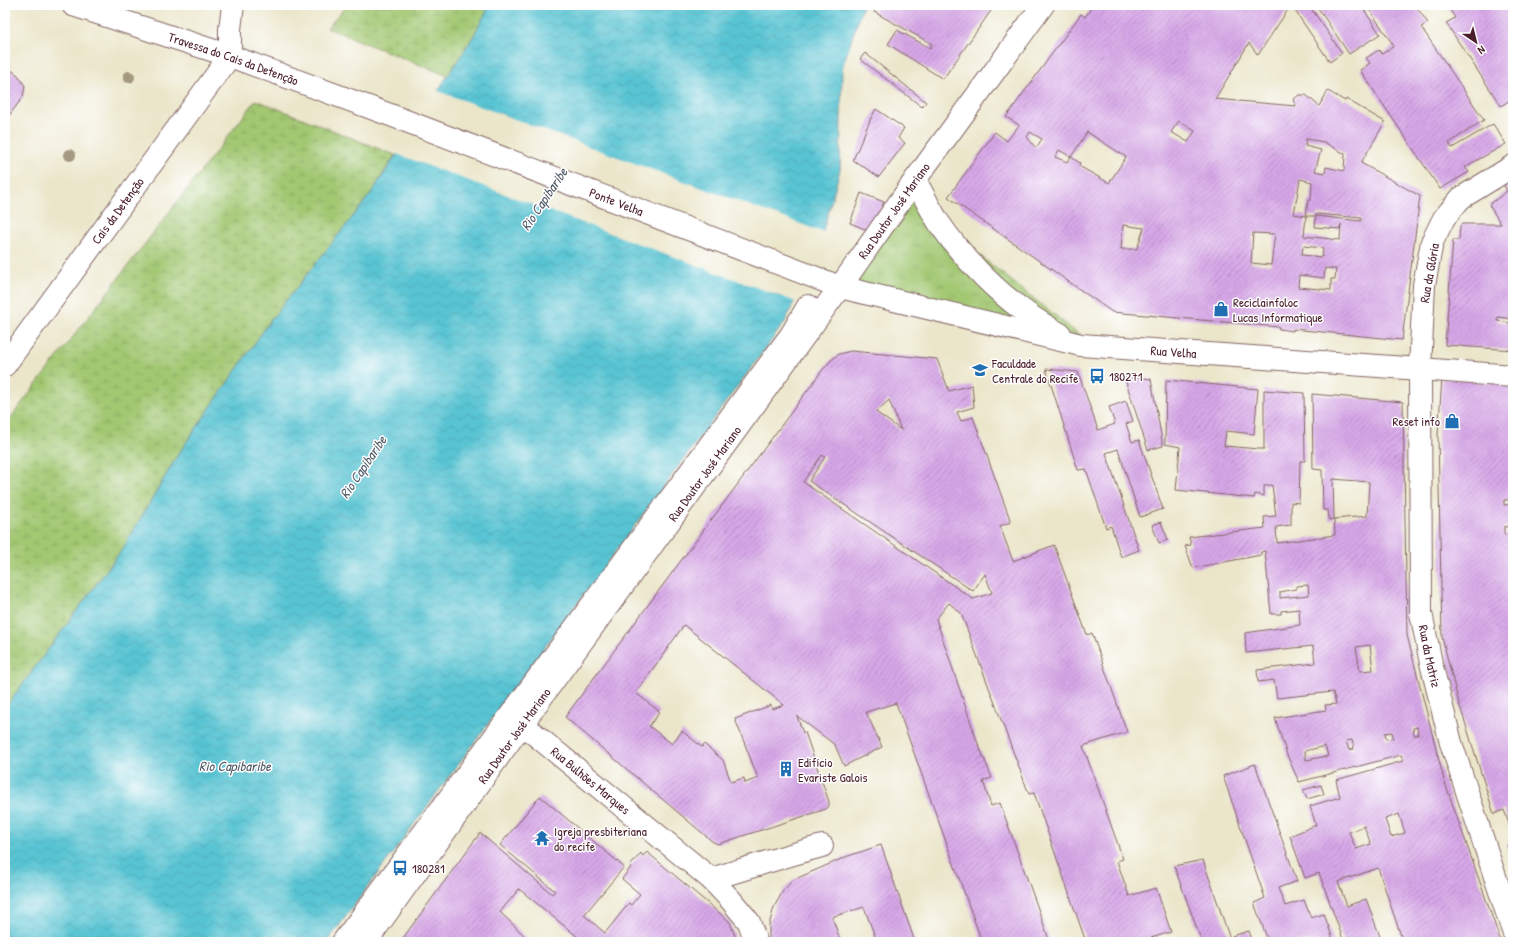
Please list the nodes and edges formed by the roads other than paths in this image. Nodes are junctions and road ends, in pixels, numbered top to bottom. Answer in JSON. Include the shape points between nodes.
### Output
{"nodes":[{"id":1,"x":73,"y":5,"type":"edge"},
{"id":2,"x":233,"y":5,"type":"edge"},
{"id":3,"x":1043,"y":5,"type":"edge"},
{"id":4,"x":230,"y":56,"type":"junction"},
{"id":5,"x":393,"y":116,"type":"joint"},
{"id":6,"x":1513,"y":166,"type":"edge"},
{"id":7,"x":915,"y":180,"type":"junction"},
{"id":8,"x":831,"y":284,"type":"junction"},
{"id":9,"x":808,"y":306,"type":"dead end"},
{"id":10,"x":1081,"y":345,"type":"junction"},
{"id":11,"x":5,"y":365,"type":"edge"},
{"id":12,"x":1420,"y":369,"type":"junction"},
{"id":13,"x":1513,"y":376,"type":"edge"},
{"id":14,"x":522,"y":724,"type":"junction"},
{"id":15,"x":822,"y":846,"type":"dead end"},
{"id":16,"x":711,"y":879,"type":"junction"},
{"id":17,"x":1513,"y":931,"type":"edge"},
{"id":18,"x":752,"y":932,"type":"edge"},
{"id":19,"x":343,"y":942,"type":"edge"},
{"id":20,"x":366,"y":942,"type":"edge"}],
"edges":[{"from":1,"to":4,"type":"street","name":"Travessa do Cais da Detenção"},
{"from":2,"to":4,"type":"street"},
{"from":3,"to":7,"type":"street","name":"Rua Doutor José Mariano"},
{"from":4,"to":5,"type":"street","name":"Travessa do Cais da Detenção"},
{"from":4,"to":11,"type":"street","name":"Cais da Detenção"},
{"from":5,"to":8,"type":"street","name":"Ponte Velha"},
{"from":6,"to":12,"type":"street","name":"Rua da Glória","via":[[1461,198],[1444,218],[1432,242],[1424,285]]},
{"from":7,"to":8,"type":"street","name":"Rua Doutor José Mariano"},
{"from":7,"to":10,"type":"street","via":[[939,223],[988,281],[1016,306],[1047,327]]},
{"from":8,"to":10,"type":"street","name":"Rua Velha"},
{"from":8,"to":14,"type":"street","name":"Rua Doutor José Mariano"},
{"from":9,"to":19,"type":"street","via":[[786,341]]},
{"from":10,"to":12,"type":"street","name":"Rua Velha"},
{"from":12,"to":13,"type":"street","name":"Rua Velha"},
{"from":12,"to":17,"type":"street","name":"Rua da Matriz","via":[[1422,613],[1431,663],[1451,743]]},
{"from":14,"to":16,"type":"street","name":"Rua Bulhões Marques"},
{"from":14,"to":20,"type":"street","name":"Rua Doutor José Mariano"},
{"from":15,"to":16,"type":"street"},
{"from":16,"to":18,"type":"street","name":"Rua Bulhões Marques","via":[[730,899]]}]}
